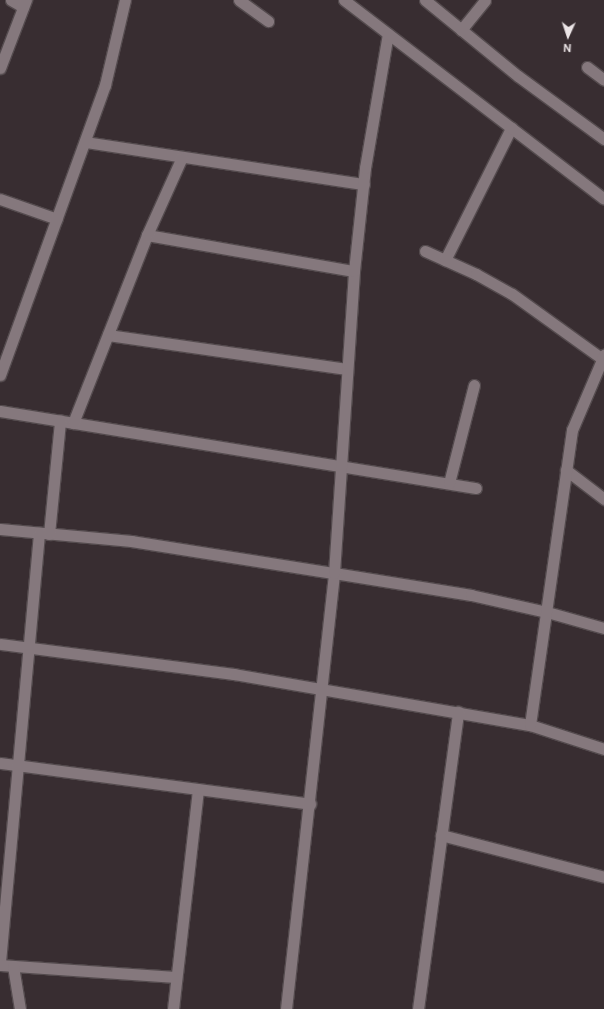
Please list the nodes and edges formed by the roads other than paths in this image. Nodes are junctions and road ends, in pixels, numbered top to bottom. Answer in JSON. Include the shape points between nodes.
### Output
{"nodes":[{"id":1,"x":11,"y":0,"type":"edge"},
{"id":2,"x":125,"y":0,"type":"edge"},
{"id":3,"x":239,"y":0,"type":"edge"},
{"id":4,"x":344,"y":0,"type":"edge"},
{"id":5,"x":425,"y":0,"type":"edge"},
{"id":6,"x":485,"y":0,"type":"edge"},
{"id":7,"x":24,"y":4,"type":"edge"},
{"id":8,"x":268,"y":21,"type":"dead end"},
{"id":9,"x":461,"y":30,"type":"junction"},
{"id":10,"x":388,"y":34,"type":"junction"},
{"id":11,"x":0,"y":65,"type":"edge"},
{"id":12,"x":587,"y":67,"type":"dead end"},
{"id":13,"x":604,"y":80,"type":"edge"},
{"id":14,"x":511,"y":128,"type":"junction"},
{"id":15,"x":604,"y":139,"type":"edge"},
{"id":16,"x":85,"y":142,"type":"junction"},
{"id":17,"x":182,"y":157,"type":"junction"},
{"id":18,"x":364,"y":184,"type":"junction"},
{"id":19,"x":0,"y":199,"type":"edge"},
{"id":20,"x":604,"y":199,"type":"edge"},
{"id":21,"x":57,"y":220,"type":"junction"},
{"id":22,"x":147,"y":235,"type":"junction"},
{"id":23,"x":425,"y":250,"type":"dead end"},
{"id":24,"x":446,"y":260,"type":"junction"},
{"id":25,"x":354,"y":272,"type":"junction"},
{"id":26,"x":108,"y":335,"type":"junction"},
{"id":27,"x":603,"y":358,"type":"edge"},
{"id":28,"x":347,"y":369,"type":"junction"},
{"id":29,"x":0,"y":375,"type":"edge"},
{"id":30,"x":474,"y":385,"type":"dead end"},
{"id":31,"x":0,"y":411,"type":"edge"},
{"id":32,"x":60,"y":421,"type":"junction"},
{"id":33,"x":73,"y":423,"type":"junction"},
{"id":34,"x":341,"y":465,"type":"junction"},
{"id":35,"x":566,"y":470,"type":"junction"},
{"id":36,"x":449,"y":483,"type":"junction"},
{"id":37,"x":476,"y":488,"type":"dead end"},
{"id":38,"x":604,"y":499,"type":"edge"},
{"id":39,"x":0,"y":530,"type":"edge"},
{"id":40,"x":44,"y":534,"type":"junction"},
{"id":41,"x":334,"y":573,"type":"junction"},
{"id":42,"x":547,"y":612,"type":"junction"},
{"id":43,"x":604,"y":628,"type":"edge"},
{"id":44,"x":0,"y":644,"type":"edge"},
{"id":45,"x":30,"y":648,"type":"junction"},
{"id":46,"x":322,"y":689,"type":"junction"},
{"id":47,"x":458,"y":712,"type":"junction"},
{"id":48,"x":530,"y":725,"type":"junction"},
{"id":49,"x":604,"y":749,"type":"edge"},
{"id":50,"x":0,"y":763,"type":"edge"},
{"id":51,"x":17,"y":765,"type":"junction"},
{"id":52,"x":198,"y":789,"type":"junction"},
{"id":53,"x":310,"y":804,"type":"junction"},
{"id":54,"x":440,"y":835,"type":"junction"},
{"id":55,"x":604,"y":877,"type":"edge"},
{"id":56,"x":0,"y":963,"type":"edge"},
{"id":57,"x":13,"y":966,"type":"junction"},
{"id":58,"x":176,"y":977,"type":"junction"},
{"id":59,"x":20,"y":1009,"type":"edge"},
{"id":60,"x":173,"y":1009,"type":"edge"},
{"id":61,"x":286,"y":1009,"type":"edge"},
{"id":62,"x":418,"y":1009,"type":"edge"}],
"edges":[{"from":1,"to":7,"type":"street"},
{"from":2,"to":16,"type":"street","via":[[105,85]]},
{"from":3,"to":8,"type":"street"},
{"from":4,"to":10,"type":"street"},
{"from":5,"to":9,"type":"street"},
{"from":6,"to":9,"type":"street"},
{"from":7,"to":11,"type":"street"},
{"from":9,"to":15,"type":"street","via":[[518,76]]},
{"from":10,"to":14,"type":"street"},
{"from":10,"to":18,"type":"street"},
{"from":12,"to":13,"type":"street"},
{"from":14,"to":20,"type":"street"},
{"from":14,"to":24,"type":"street"},
{"from":16,"to":17,"type":"street"},
{"from":16,"to":21,"type":"street"},
{"from":17,"to":18,"type":"street"},
{"from":17,"to":22,"type":"street"},
{"from":18,"to":25,"type":"street"},
{"from":19,"to":21,"type":"street"},
{"from":21,"to":29,"type":"street"},
{"from":22,"to":25,"type":"street"},
{"from":22,"to":26,"type":"street"},
{"from":23,"to":24,"type":"street"},
{"from":24,"to":27,"type":"street","via":[[512,294]]},
{"from":25,"to":28,"type":"street"},
{"from":26,"to":28,"type":"street"},
{"from":26,"to":33,"type":"street"},
{"from":27,"to":35,"type":"street","via":[[572,430]]},
{"from":28,"to":34,"type":"street"},
{"from":30,"to":36,"type":"street"},
{"from":31,"to":32,"type":"street"},
{"from":32,"to":33,"type":"street"},
{"from":32,"to":40,"type":"street"},
{"from":33,"to":34,"type":"street"},
{"from":34,"to":36,"type":"street"},
{"from":34,"to":41,"type":"street"},
{"from":35,"to":38,"type":"street"},
{"from":35,"to":42,"type":"street"},
{"from":36,"to":37,"type":"street"},
{"from":39,"to":40,"type":"street"},
{"from":40,"to":41,"type":"street","via":[[131,541]]},
{"from":40,"to":45,"type":"street"},
{"from":41,"to":42,"type":"street","via":[[471,595]]},
{"from":41,"to":46,"type":"street"},
{"from":42,"to":43,"type":"street"},
{"from":42,"to":48,"type":"street"},
{"from":44,"to":45,"type":"street"},
{"from":45,"to":46,"type":"street","via":[[234,674]]},
{"from":45,"to":51,"type":"street"},
{"from":46,"to":47,"type":"street"},
{"from":46,"to":53,"type":"street"},
{"from":47,"to":48,"type":"street"},
{"from":47,"to":54,"type":"street"},
{"from":48,"to":49,"type":"street"},
{"from":50,"to":51,"type":"street"},
{"from":51,"to":52,"type":"street"},
{"from":51,"to":56,"type":"street"},
{"from":52,"to":53,"type":"street"},
{"from":52,"to":58,"type":"street"},
{"from":53,"to":61,"type":"street"},
{"from":54,"to":55,"type":"street"},
{"from":54,"to":62,"type":"street"},
{"from":56,"to":57,"type":"street"},
{"from":57,"to":58,"type":"street"},
{"from":57,"to":59,"type":"street"},
{"from":58,"to":60,"type":"street"}]}
